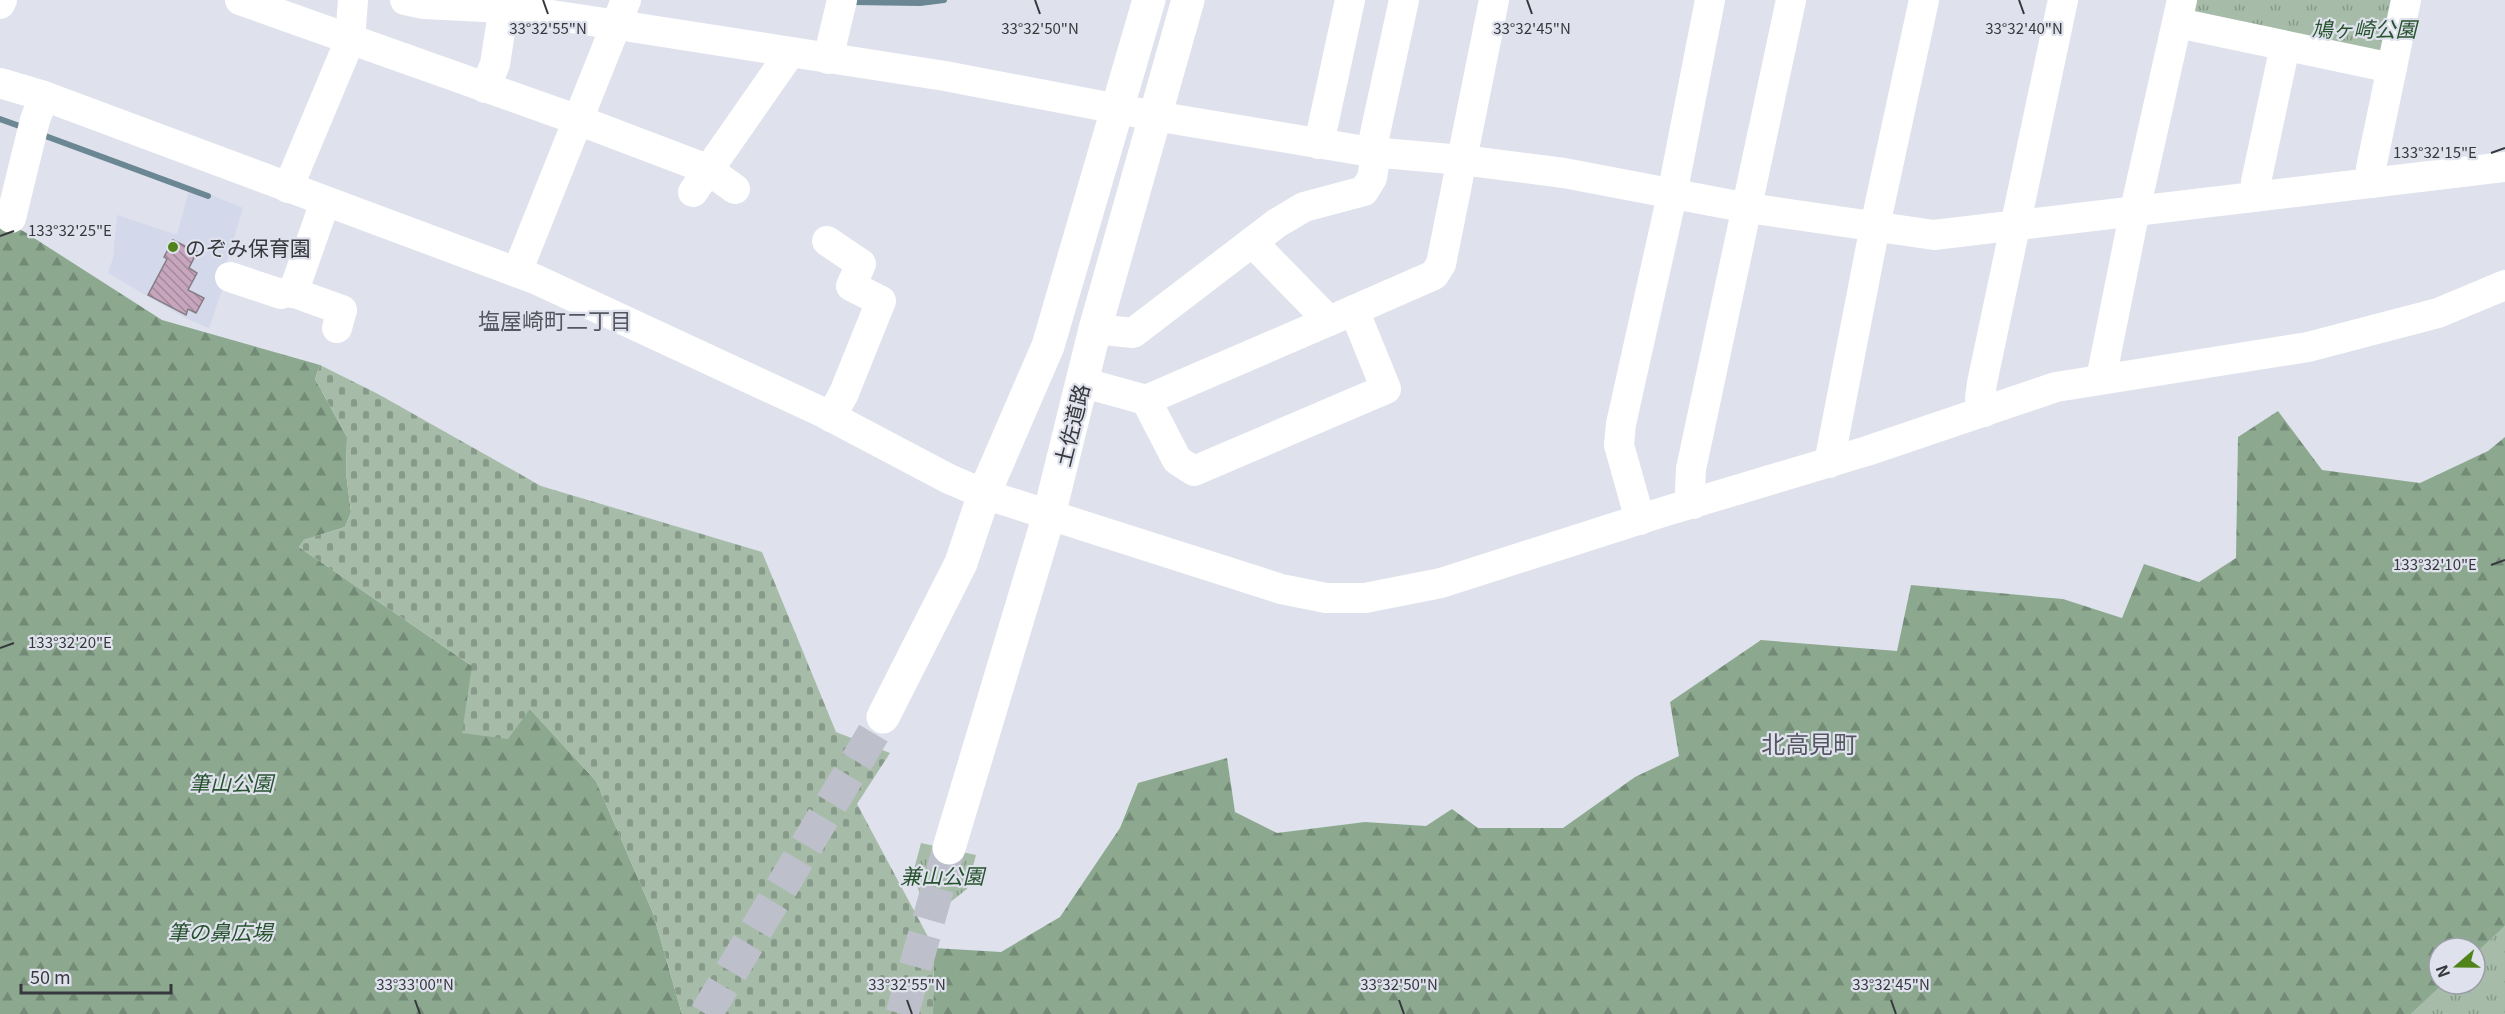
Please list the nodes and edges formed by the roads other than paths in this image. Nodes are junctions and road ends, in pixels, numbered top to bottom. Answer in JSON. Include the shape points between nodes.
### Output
{"nodes":[{"id":1,"x":240,"y":0,"type":"edge"},
{"id":2,"x":353,"y":0,"type":"edge"},
{"id":3,"x":405,"y":0,"type":"edge"},
{"id":4,"x":842,"y":0,"type":"edge"},
{"id":5,"x":1149,"y":0,"type":"edge"},
{"id":6,"x":1188,"y":0,"type":"edge"},
{"id":7,"x":1350,"y":0,"type":"edge"},
{"id":8,"x":1404,"y":0,"type":"edge"},
{"id":9,"x":1494,"y":0,"type":"edge"},
{"id":10,"x":1710,"y":0,"type":"edge"},
{"id":11,"x":1791,"y":0,"type":"edge"},
{"id":12,"x":1924,"y":0,"type":"edge"},
{"id":13,"x":2063,"y":0,"type":"edge"},
{"id":14,"x":2406,"y":0,"type":"edge"},
{"id":15,"x":504,"y":4,"type":"edge"},
{"id":16,"x":2180,"y":12,"type":"edge"},
{"id":17,"x":622,"y":13,"type":"edge"},
{"id":18,"x":350,"y":40,"type":"junction"},
{"id":19,"x":2285,"y":46,"type":"junction"},
{"id":20,"x":790,"y":53,"type":"junction"},
{"id":21,"x":828,"y":59,"type":"junction"},
{"id":22,"x":2392,"y":68,"type":"junction"},
{"id":23,"x":0,"y":82,"type":"edge"},
{"id":24,"x":485,"y":88,"type":"junction"},
{"id":25,"x":44,"y":96,"type":"junction"},
{"id":26,"x":1119,"y":108,"type":"junction"},
{"id":27,"x":1155,"y":116,"type":"junction"},
{"id":28,"x":578,"y":120,"type":"junction"},
{"id":29,"x":1319,"y":144,"type":"junction"},
{"id":30,"x":1373,"y":153,"type":"junction"},
{"id":31,"x":1462,"y":160,"type":"junction"},
{"id":32,"x":2505,"y":167,"type":"edge"},
{"id":33,"x":700,"y":180,"type":"junction"},
{"id":34,"x":2373,"y":183,"type":"junction"},
{"id":35,"x":288,"y":188,"type":"junction"},
{"id":36,"x":735,"y":189,"type":"dead end"},
{"id":37,"x":1672,"y":195,"type":"junction"},
{"id":38,"x":2258,"y":196,"type":"junction"},
{"id":39,"x":325,"y":202,"type":"junction"},
{"id":40,"x":1748,"y":208,"type":"junction"},
{"id":41,"x":2135,"y":210,"type":"junction"},
{"id":42,"x":11,"y":218,"type":"dead end"},
{"id":43,"x":2015,"y":225,"type":"junction"},
{"id":44,"x":1875,"y":226,"type":"junction"},
{"id":45,"x":827,"y":241,"type":"dead end"},
{"id":46,"x":1252,"y":242,"type":"junction"},
{"id":47,"x":517,"y":272,"type":"junction"},
{"id":48,"x":230,"y":277,"type":"dead end"},
{"id":49,"x":2505,"y":285,"type":"edge"},
{"id":50,"x":293,"y":293,"type":"junction"},
{"id":51,"x":1342,"y":316,"type":"junction"},
{"id":52,"x":337,"y":328,"type":"dead end"},
{"id":53,"x":1095,"y":328,"type":"junction"},
{"id":54,"x":2101,"y":379,"type":"junction"},
{"id":55,"x":1081,"y":382,"type":"junction"},
{"id":56,"x":1146,"y":400,"type":"junction"},
{"id":57,"x":1984,"y":412,"type":"junction"},
{"id":58,"x":831,"y":417,"type":"junction"},
{"id":59,"x":1828,"y":463,"type":"junction"},
{"id":60,"x":984,"y":495,"type":"junction"},
{"id":61,"x":1693,"y":504,"type":"junction"},
{"id":62,"x":1049,"y":515,"type":"junction"},
{"id":63,"x":1640,"y":520,"type":"junction"},
{"id":64,"x":883,"y":717,"type":"tunnel mouth"},
{"id":65,"x":949,"y":848,"type":"tunnel mouth"}],
"edges":[{"from":1,"to":18,"type":"street"},
{"from":2,"to":18,"type":"street"},
{"from":3,"to":15,"type":"street","via":[[424,4]]},
{"from":4,"to":21,"type":"street"},
{"from":5,"to":26,"type":"highway"},
{"from":6,"to":27,"type":"highway","name":"土佐道路"},
{"from":7,"to":29,"type":"street"},
{"from":8,"to":30,"type":"street"},
{"from":9,"to":31,"type":"street"},
{"from":10,"to":37,"type":"street"},
{"from":11,"to":40,"type":"street"},
{"from":12,"to":44,"type":"street"},
{"from":13,"to":43,"type":"street"},
{"from":14,"to":22,"type":"street"},
{"from":15,"to":17,"type":"street"},
{"from":15,"to":24,"type":"street","via":[[495,64]]},
{"from":16,"to":19,"type":"street"},
{"from":16,"to":41,"type":"street"},
{"from":17,"to":20,"type":"street"},
{"from":17,"to":28,"type":"street"},
{"from":18,"to":24,"type":"street"},
{"from":18,"to":35,"type":"street"},
{"from":19,"to":22,"type":"street"},
{"from":19,"to":38,"type":"street","via":[[2256,182]]},
{"from":20,"to":21,"type":"street"},
{"from":20,"to":33,"type":"street"},
{"from":21,"to":26,"type":"street"},
{"from":22,"to":34,"type":"street","via":[[2371,168]]},
{"from":23,"to":25,"type":"street"},
{"from":24,"to":28,"type":"street"},
{"from":25,"to":35,"type":"street"},
{"from":25,"to":42,"type":"street","via":[[34,120]]},
{"from":26,"to":27,"type":"street"},
{"from":26,"to":60,"type":"highway","via":[[1048,346]]},
{"from":27,"to":29,"type":"street"},
{"from":27,"to":53,"type":"highway","name":"土佐道路"},
{"from":28,"to":33,"type":"street"},
{"from":28,"to":47,"type":"street"},
{"from":29,"to":30,"type":"street"},
{"from":30,"to":31,"type":"street"},
{"from":30,"to":46,"type":"street","via":[[1372,178],[1364,191],[1304,207]]},
{"from":31,"to":37,"type":"street","via":[[1564,172]]},
{"from":31,"to":51,"type":"street","via":[[1441,264],[1434,275]]},
{"from":32,"to":34,"type":"street"},
{"from":33,"to":36,"type":"street"},
{"from":34,"to":38,"type":"street"},
{"from":35,"to":39,"type":"street"},
{"from":37,"to":40,"type":"street"},
{"from":37,"to":63,"type":"street","via":[[1621,424],[1619,445]]},
{"from":38,"to":41,"type":"street"},
{"from":39,"to":47,"type":"street"},
{"from":39,"to":50,"type":"street"},
{"from":40,"to":44,"type":"street"},
{"from":40,"to":61,"type":"street","via":[[1691,469]]},
{"from":41,"to":43,"type":"street"},
{"from":41,"to":54,"type":"street"},
{"from":43,"to":44,"type":"street","via":[[1934,235]]},
{"from":43,"to":57,"type":"street","via":[[1982,382],[1980,398]]},
{"from":44,"to":59,"type":"street"},
{"from":45,"to":58,"type":"street","via":[[861,264],[851,286],[881,301]]},
{"from":46,"to":51,"type":"street"},
{"from":46,"to":53,"type":"street","via":[[1133,333]]},
{"from":47,"to":58,"type":"street"},
{"from":48,"to":50,"type":"street","via":[[281,294]]},
{"from":49,"to":54,"type":"street","via":[[2438,314],[2308,347]]},
{"from":50,"to":52,"type":"street","via":[[342,310]]},
{"from":51,"to":56,"type":"street"},
{"from":51,"to":56,"type":"street","via":[[1386,389],[1194,471],[1177,460]]},
{"from":53,"to":55,"type":"highway","name":"土佐道路"},
{"from":54,"to":57,"type":"street","via":[[2056,387]]},
{"from":55,"to":56,"type":"street"},
{"from":55,"to":62,"type":"highway","name":"土佐道路"},
{"from":57,"to":59,"type":"street"},
{"from":58,"to":60,"type":"street"},
{"from":59,"to":61,"type":"street"},
{"from":60,"to":62,"type":"street"},
{"from":60,"to":64,"type":"highway","via":[[961,563]]},
{"from":61,"to":63,"type":"street"},
{"from":62,"to":63,"type":"street","via":[[1281,589],[1326,598],[1365,598],[1441,583]]},
{"from":62,"to":65,"type":"highway","name":"土佐道路"}]}
